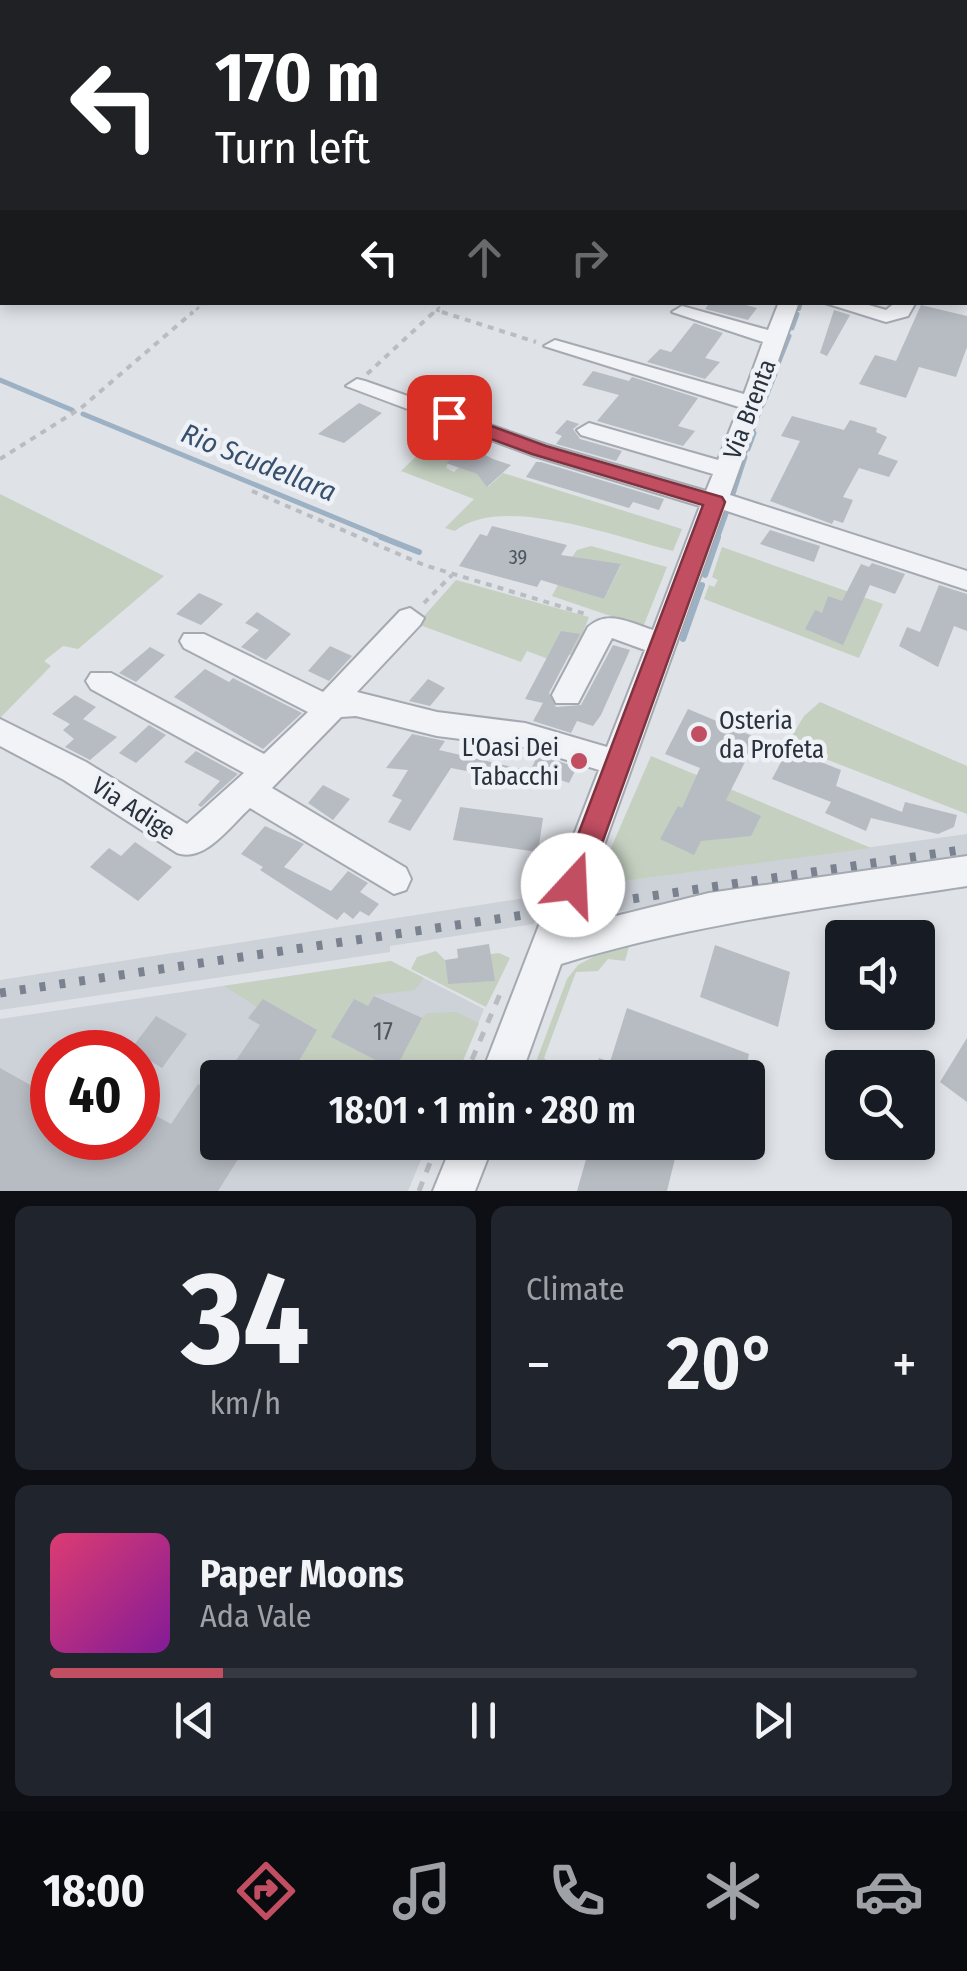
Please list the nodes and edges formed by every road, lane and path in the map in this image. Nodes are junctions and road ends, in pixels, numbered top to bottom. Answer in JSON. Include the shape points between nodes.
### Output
{"nodes":[{"id":1,"x":201,"y":305,"type":"edge"},
{"id":2,"x":442,"y":305,"type":"edge"},
{"id":3,"x":788,"y":305,"type":"edge"},
{"id":4,"x":844,"y":305,"type":"edge"},
{"id":5,"x":904,"y":305,"type":"edge"},
{"id":6,"x":436,"y":310,"type":"junction"},
{"id":7,"x":682,"y":312,"type":"dead end"},
{"id":8,"x":776,"y":338,"type":"junction"},
{"id":9,"x":555,"y":346,"type":"joint"},
{"id":10,"x":357,"y":386,"type":"joint"},
{"id":11,"x":750,"y":405,"type":"junction"},
{"id":12,"x":589,"y":430,"type":"dead end"},
{"id":13,"x":0,"y":459,"type":"edge"},
{"id":14,"x":726,"y":470,"type":"junction"},
{"id":15,"x":252,"y":491,"type":"dead end"},
{"id":16,"x":716,"y":500,"type":"junction"},
{"id":17,"x":452,"y":574,"type":"junction"},
{"id":18,"x":967,"y":581,"type":"edge"},
{"id":19,"x":410,"y":618,"type":"joint"},
{"id":20,"x":607,"y":626,"type":"junction"},
{"id":21,"x":194,"y":641,"type":"dead end"},
{"id":22,"x":661,"y":644,"type":"junction"},
{"id":23,"x":101,"y":681,"type":"dead end"},
{"id":24,"x":567,"y":695,"type":"dead end"},
{"id":25,"x":334,"y":706,"type":"junction"},
{"id":26,"x":0,"y":731,"type":"edge"},
{"id":27,"x":616,"y":764,"type":"junction"},
{"id":28,"x":261,"y":777,"type":"junction"},
{"id":29,"x":967,"y":871,"type":"edge"},
{"id":30,"x":394,"y":879,"type":"dead end"},
{"id":31,"x":547,"y":951,"type":"junction"},
{"id":32,"x":492,"y":1012,"type":"dead end"},
{"id":33,"x":472,"y":1060,"type":"edge"},
{"id":34,"x":507,"y":1060,"type":"edge"},
{"id":35,"x":431,"y":1160,"type":"edge"},
{"id":36,"x":467,"y":1160,"type":"edge"},
{"id":37,"x":419,"y":1191,"type":"edge"},
{"id":38,"x":454,"y":1191,"type":"edge"}],
"edges":[{"from":1,"to":13,"type":"path","via":[[81,408]]},
{"from":2,"to":6,"type":"path"},
{"from":3,"to":8,"type":"street","name":"Via Brenta"},
{"from":4,"to":5,"type":"street","via":[[886,316]]},
{"from":6,"to":9,"type":"path"},
{"from":6,"to":10,"type":"path"},
{"from":7,"to":8,"type":"street"},
{"from":8,"to":11,"type":"street","name":"Via Brenta"},
{"from":9,"to":11,"type":"street"},
{"from":10,"to":16,"type":"street","via":[[539,450]]},
{"from":11,"to":14,"type":"street","name":"Via Brenta"},
{"from":12,"to":14,"type":"street"},
{"from":14,"to":16,"type":"street","name":"Via Brenta"},
{"from":15,"to":17,"type":"path"},
{"from":16,"to":18,"type":"street"},
{"from":16,"to":22,"type":"street","name":"Via Brenta"},
{"from":17,"to":19,"type":"path"},
{"from":17,"to":20,"type":"path"},
{"from":19,"to":25,"type":"street","name":"Via Adige","via":[[336,695]]},
{"from":20,"to":22,"type":"street"},
{"from":20,"to":24,"type":"street"},
{"from":21,"to":25,"type":"street"},
{"from":22,"to":27,"type":"street","name":"Via Brenta"},
{"from":23,"to":28,"type":"street"},
{"from":25,"to":27,"type":"street","via":[[356,704],[437,724],[525,735]]},
{"from":25,"to":28,"type":"street","name":"Via Adige"},
{"from":26,"to":28,"type":"street","name":"Via Adige","via":[[189,844]]},
{"from":27,"to":31,"type":"street","name":"Via Brenta"},
{"from":28,"to":30,"type":"street","via":[[257,796]]},
{"from":29,"to":31,"type":"street","via":[[709,909]]},
{"from":31,"to":34,"type":"street","name":"Via Brenta"},
{"from":32,"to":33,"type":"path"},
{"from":35,"to":37,"type":"path"},
{"from":36,"to":38,"type":"street"}]}
